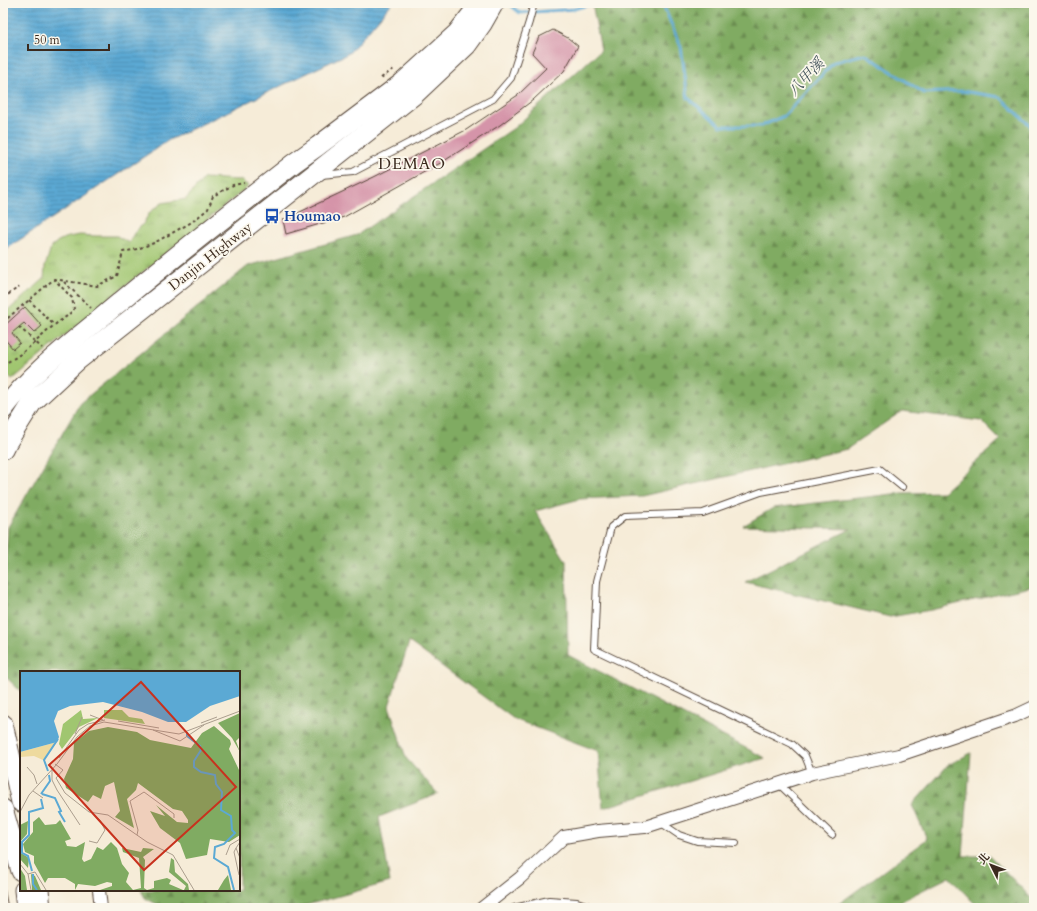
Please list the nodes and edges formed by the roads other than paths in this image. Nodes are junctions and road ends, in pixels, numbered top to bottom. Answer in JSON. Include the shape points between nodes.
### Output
{"nodes":[{"id":1,"x":479,"y":3,"type":"edge"},
{"id":2,"x":494,"y":3,"type":"edge"},
{"id":3,"x":533,"y":5,"type":"edge"},
{"id":4,"x":303,"y":169,"type":"junction"},
{"id":5,"x":9,"y":400,"type":"edge"},
{"id":6,"x":3,"y":450,"type":"edge"},
{"id":7,"x":902,"y":487,"type":"dead end"},
{"id":8,"x":1034,"y":707,"type":"edge"},
{"id":9,"x":3,"y":724,"type":"edge"},
{"id":10,"x":812,"y":773,"type":"junction"},
{"id":11,"x":778,"y":784,"type":"junction"},
{"id":12,"x":20,"y":798,"type":"edge"},
{"id":13,"x":3,"y":809,"type":"edge"},
{"id":14,"x":660,"y":822,"type":"junction"},
{"id":15,"x":832,"y":835,"type":"dead end"},
{"id":16,"x":736,"y":843,"type":"dead end"},
{"id":17,"x":20,"y":868,"type":"edge"},
{"id":18,"x":24,"y":891,"type":"edge"},
{"id":19,"x":39,"y":891,"type":"edge"},
{"id":20,"x":99,"y":891,"type":"edge"},
{"id":21,"x":26,"y":908,"type":"edge"},
{"id":22,"x":41,"y":908,"type":"edge"},
{"id":23,"x":101,"y":908,"type":"edge"},
{"id":24,"x":482,"y":908,"type":"edge"},
{"id":25,"x":514,"y":908,"type":"edge"},
{"id":26,"x":595,"y":908,"type":"edge"}],
"edges":[{"from":1,"to":4,"type":"main road","name":"Danjin Highway","via":[[457,33],[402,83],[318,146]]},
{"from":2,"to":4,"type":"main road","name":"Danjin Highway","via":[[467,45],[414,95]]},
{"from":3,"to":4,"type":"lane","via":[[511,78],[493,99],[353,172]]},
{"from":4,"to":5,"type":"main road","name":"Danjin Highway","via":[[148,277],[40,369]]},
{"from":4,"to":6,"type":"main road","name":"Danjin Highway","via":[[32,403]]},
{"from":7,"to":10,"type":"lane","via":[[880,469],[761,492],[703,514],[625,516],[611,527],[597,581],[594,649],[792,744],[805,756]]},
{"from":8,"to":10,"type":"street","via":[[1015,716],[899,755]]},
{"from":9,"to":12,"type":"main road"},
{"from":10,"to":11,"type":"street"},
{"from":11,"to":14,"type":"street"},
{"from":11,"to":15,"type":"lane"},
{"from":13,"to":17,"type":"main road"},
{"from":14,"to":16,"type":"lane","via":[[679,835],[696,841]]},
{"from":14,"to":24,"type":"street","via":[[645,827],[564,837],[520,878]]},
{"from":18,"to":21,"type":"main road"},
{"from":19,"to":22,"type":"main road"},
{"from":20,"to":23,"type":"street"},
{"from":25,"to":26,"type":"lane","via":[[549,900],[577,902]]}]}
